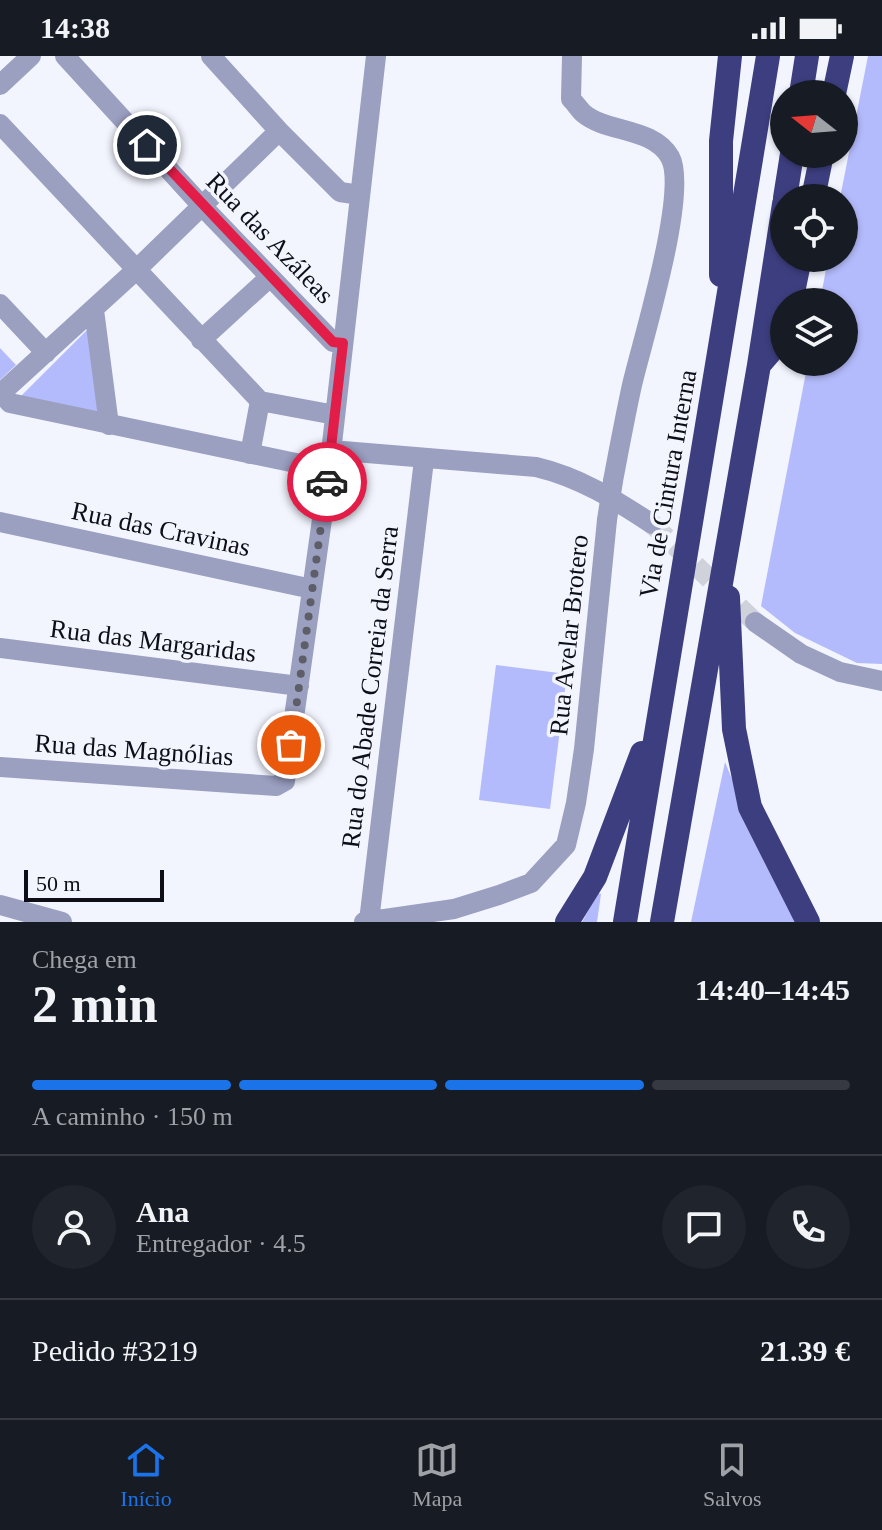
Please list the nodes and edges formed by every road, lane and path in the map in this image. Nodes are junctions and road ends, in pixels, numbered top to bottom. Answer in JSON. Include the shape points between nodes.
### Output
{"nodes":[{"id":1,"x":65,"y":56,"type":"edge"},
{"id":2,"x":211,"y":56,"type":"edge"},
{"id":3,"x":376,"y":56,"type":"edge"},
{"id":4,"x":572,"y":56,"type":"edge"},
{"id":5,"x":730,"y":56,"type":"edge"},
{"id":6,"x":768,"y":56,"type":"edge"},
{"id":7,"x":807,"y":56,"type":"edge"},
{"id":8,"x":842,"y":56,"type":"edge"},
{"id":9,"x":28,"y":57,"type":"edge"},
{"id":10,"x":803,"y":80,"type":"edge"},
{"id":11,"x":837,"y":80,"type":"edge"},
{"id":12,"x":0,"y":85,"type":"edge"},
{"id":13,"x":0,"y":124,"type":"edge"},
{"id":14,"x":279,"y":131,"type":"junction"},
{"id":15,"x":360,"y":195,"type":"junction"},
{"id":16,"x":202,"y":206,"type":"junction"},
{"id":17,"x":136,"y":270,"type":"junction"},
{"id":18,"x":773,"y":272,"type":"edge"},
{"id":19,"x":270,"y":277,"type":"junction"},
{"id":20,"x":0,"y":304,"type":"edge"},
{"id":21,"x":94,"y":310,"type":"junction"},
{"id":22,"x":722,"y":333,"type":"junction"},
{"id":23,"x":201,"y":340,"type":"junction"},
{"id":24,"x":343,"y":343,"type":"junction"},
{"id":25,"x":53,"y":347,"type":"junction"},
{"id":26,"x":770,"y":352,"type":"edge"},
{"id":27,"x":759,"y":365,"type":"junction"},
{"id":28,"x":0,"y":394,"type":"edge"},
{"id":29,"x":260,"y":401,"type":"junction"},
{"id":30,"x":335,"y":415,"type":"junction"},
{"id":31,"x":109,"y":425,"type":"junction"},
{"id":32,"x":250,"y":454,"type":"junction"},
{"id":33,"x":330,"y":460,"type":"junction"},
{"id":34,"x":424,"y":460,"type":"junction"},
{"id":35,"x":0,"y":522,"type":"edge"},
{"id":36,"x":652,"y":524,"type":"tunnel mouth"},
{"id":37,"x":725,"y":554,"type":"junction"},
{"id":38,"x":312,"y":589,"type":"junction"},
{"id":39,"x":755,"y":622,"type":"tunnel mouth"},
{"id":40,"x":0,"y":648,"type":"edge"},
{"id":41,"x":882,"y":681,"type":"edge"},
{"id":42,"x":299,"y":686,"type":"junction"},
{"id":43,"x":657,"y":718,"type":"junction"},
{"id":44,"x":0,"y":767,"type":"edge"},
{"id":45,"x":0,"y":905,"type":"edge"},
{"id":46,"x":62,"y":922,"type":"edge"},
{"id":47,"x":366,"y":922,"type":"edge"},
{"id":48,"x":567,"y":922,"type":"edge"},
{"id":49,"x":625,"y":922,"type":"edge"},
{"id":50,"x":662,"y":922,"type":"edge"},
{"id":51,"x":808,"y":922,"type":"edge"}],
"edges":[{"from":1,"to":16,"type":"street","name":"Rua das Azáleas"},
{"from":2,"to":14,"type":"street"},
{"from":3,"to":15,"type":"street","name":"Rua das Magnólias"},
{"from":4,"to":47,"type":"street","name":"Rua Avelar Brotero","bridge":true,"via":[[571,99],[584,114],[655,143],[669,155],[675,173],[656,296],[613,481],[576,803],[566,845],[531,883],[454,909]]},
{"from":5,"to":22,"type":"highway","via":[[721,141]]},
{"from":6,"to":22,"type":"highway","name":"Via de Cintura Interna"},
{"from":7,"to":10,"type":"highway"},
{"from":8,"to":11,"type":"highway"},
{"from":9,"to":12,"type":"street"},
{"from":13,"to":17,"type":"street"},
{"from":14,"to":15,"type":"street","via":[[340,192]]},
{"from":14,"to":16,"type":"street"},
{"from":15,"to":24,"type":"street","name":"Rua das Magnólias"},
{"from":16,"to":17,"type":"street"},
{"from":16,"to":19,"type":"street","name":"Rua das Azáleas"},
{"from":17,"to":21,"type":"street"},
{"from":17,"to":23,"type":"street"},
{"from":18,"to":27,"type":"highway"},
{"from":19,"to":23,"type":"street"},
{"from":19,"to":24,"type":"street","name":"Rua das Azáleas","via":[[333,342]]},
{"from":20,"to":25,"type":"street"},
{"from":21,"to":25,"type":"street"},
{"from":21,"to":31,"type":"street"},
{"from":22,"to":43,"type":"highway","name":"Via de Cintura Interna"},
{"from":23,"to":29,"type":"street"},
{"from":24,"to":30,"type":"street","name":"Rua das Magnólias"},
{"from":25,"to":28,"type":"street"},
{"from":26,"to":27,"type":"highway"},
{"from":27,"to":37,"type":"highway"},
{"from":28,"to":31,"type":"street","via":[[10,403]]},
{"from":29,"to":30,"type":"street"},
{"from":29,"to":32,"type":"street"},
{"from":30,"to":33,"type":"street","name":"Rua das Magnólias"},
{"from":31,"to":32,"type":"street"},
{"from":32,"to":33,"type":"street"},
{"from":33,"to":34,"type":"street"},
{"from":33,"to":38,"type":"street","name":"Rua das Magnólias"},
{"from":34,"to":36,"type":"street","via":[[560,473]]},
{"from":34,"to":47,"type":"street","name":"Rua do Abade Correia da Serra"},
{"from":35,"to":38,"type":"street","name":"Rua das Cravinas"},
{"from":37,"to":50,"type":"highway"},
{"from":37,"to":51,"type":"highway","via":[[734,729],[750,807]]},
{"from":38,"to":42,"type":"street","name":"Rua das Magnólias"},
{"from":39,"to":41,"type":"street","via":[[801,654],[840,672]]},
{"from":40,"to":42,"type":"street","name":"Rua das Margaridas"},
{"from":42,"to":44,"type":"street","name":"Rua das Magnólias","via":[[287,775],[276,786]]},
{"from":43,"to":48,"type":"highway","via":[[595,877]]},
{"from":43,"to":49,"type":"highway","name":"Via de Cintura Interna"},
{"from":45,"to":46,"type":"street"}]}
